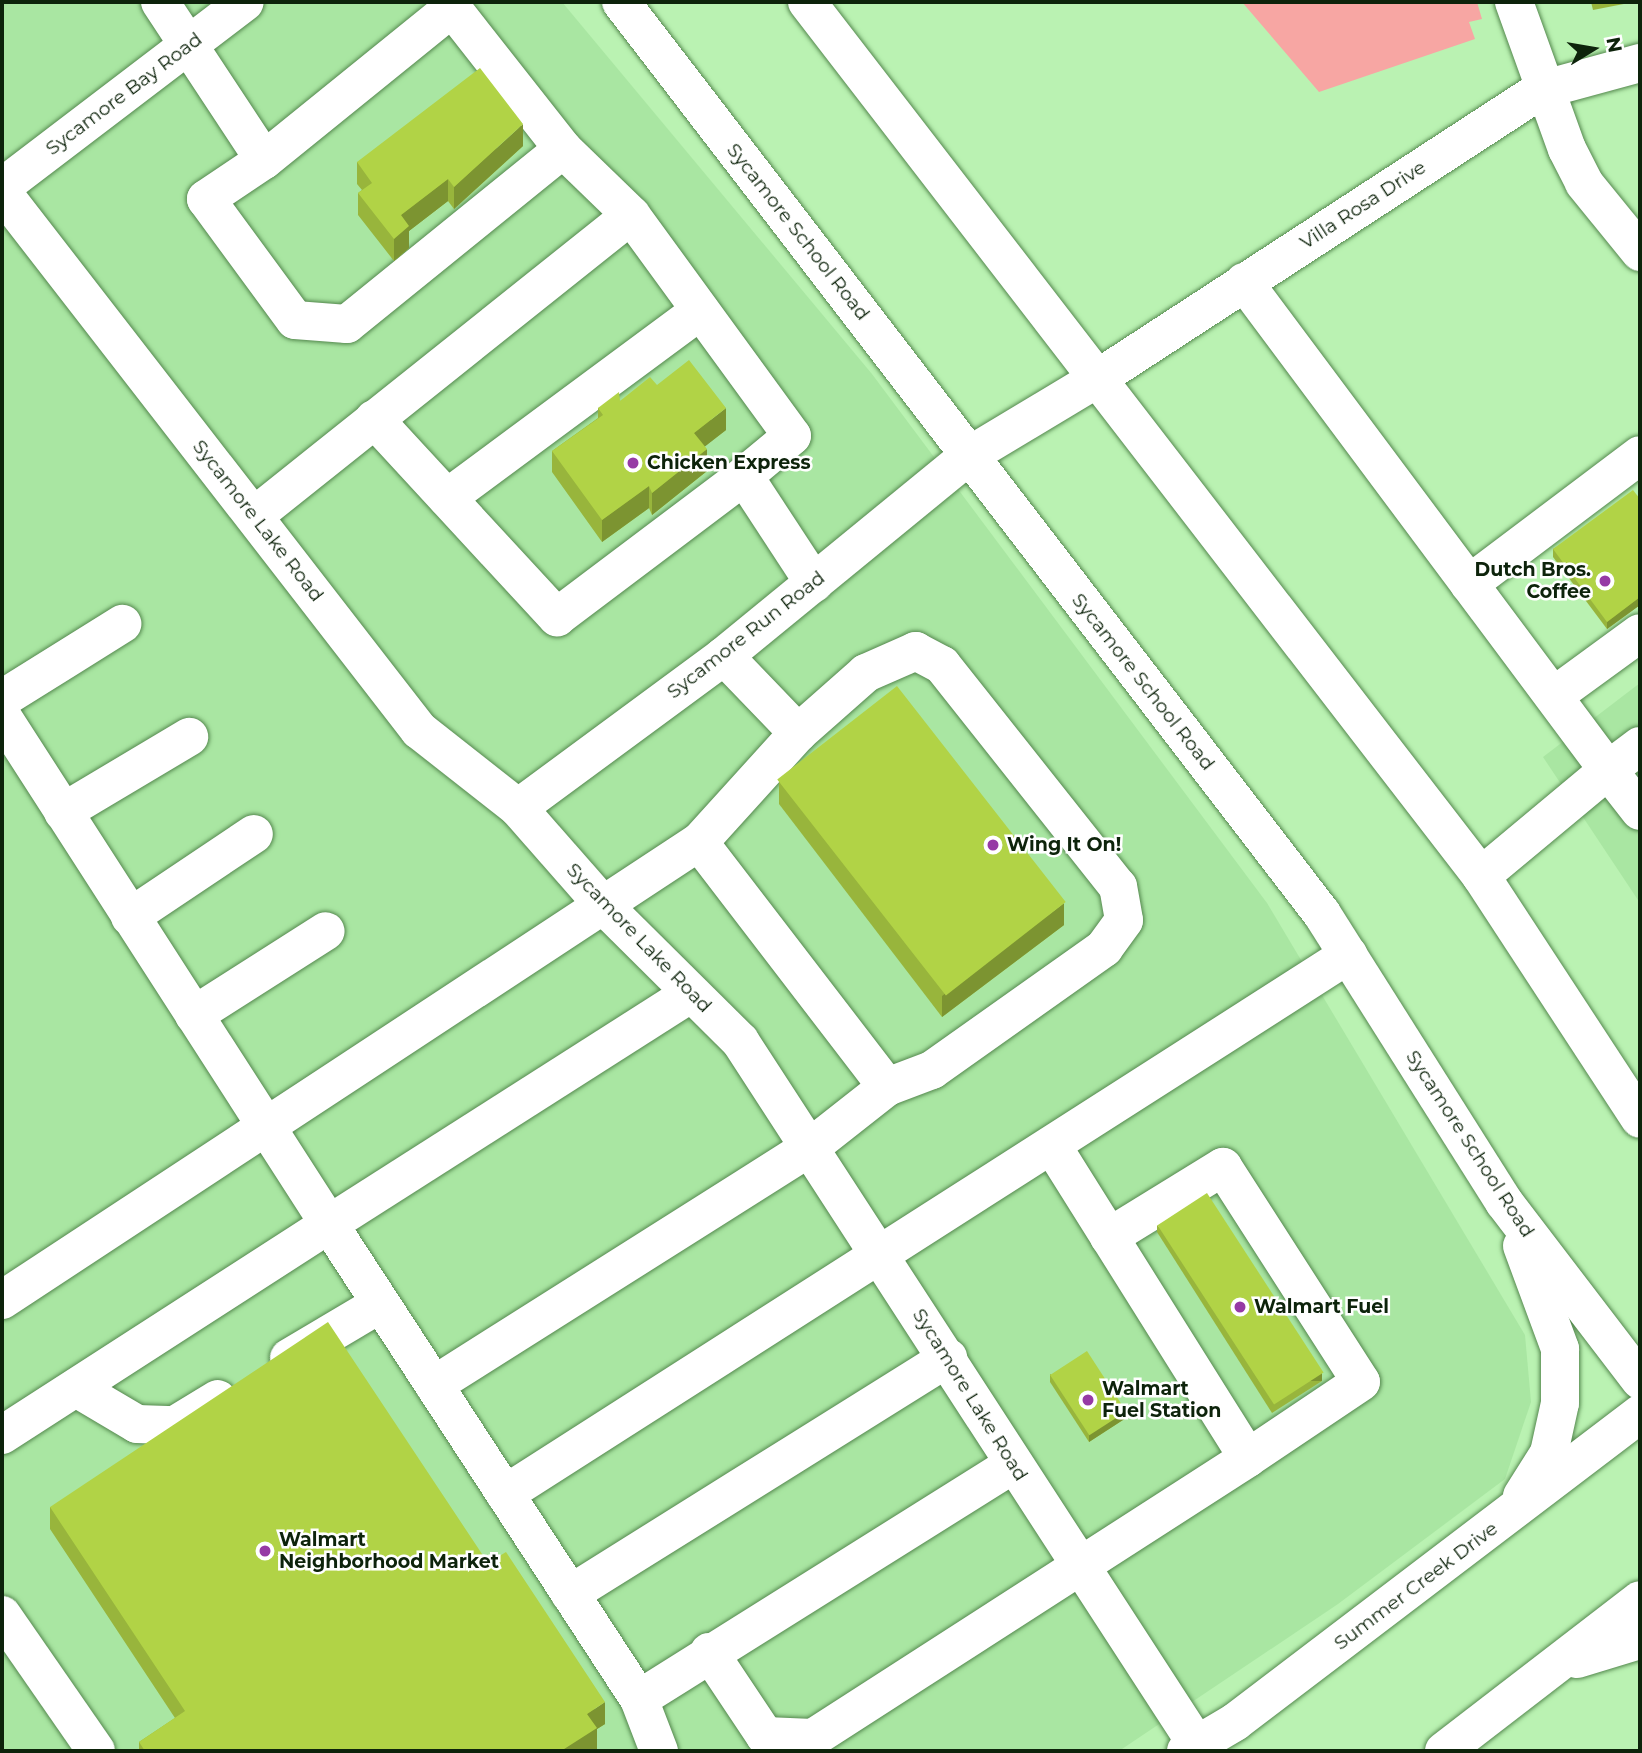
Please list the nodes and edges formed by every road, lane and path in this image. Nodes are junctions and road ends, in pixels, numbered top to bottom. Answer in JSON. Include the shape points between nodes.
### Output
{"nodes":[{"id":1,"x":160,"y":2,"type":"edge"},
{"id":2,"x":246,"y":2,"type":"edge"},
{"id":3,"x":621,"y":2,"type":"edge"},
{"id":4,"x":807,"y":2,"type":"edge"},
{"id":5,"x":1514,"y":2,"type":"edge"},
{"id":6,"x":190,"y":44,"type":"junction"},
{"id":7,"x":1640,"y":63,"type":"edge"},
{"id":8,"x":1541,"y":90,"type":"junction"},
{"id":9,"x":563,"y":149,"type":"junction"},
{"id":10,"x":264,"y":160,"type":"junction"},
{"id":11,"x":2,"y":189,"type":"edge"},
{"id":12,"x":631,"y":215,"type":"junction"},
{"id":13,"x":1640,"y":252,"type":"edge"},
{"id":14,"x":1244,"y":282,"type":"junction"},
{"id":15,"x":700,"y":311,"type":"junction"},
{"id":16,"x":1100,"y":377,"type":"junction"},
{"id":17,"x":374,"y":419,"type":"junction"},
{"id":18,"x":970,"y":455,"type":"junction"},
{"id":19,"x":1640,"y":455,"type":"edge"},
{"id":20,"x":744,"y":476,"type":"junction"},
{"id":21,"x":447,"y":498,"type":"junction"},
{"id":22,"x":254,"y":516,"type":"junction"},
{"id":23,"x":814,"y":583,"type":"junction"},
{"id":24,"x":1469,"y":584,"type":"junction"},
{"id":25,"x":122,"y":624,"type":"dead end"},
{"id":26,"x":1640,"y":633,"type":"edge"},
{"id":27,"x":724,"y":656,"type":"junction"},
{"id":28,"x":1555,"y":695,"type":"junction"},
{"id":29,"x":2,"y":699,"type":"edge"},
{"id":30,"x":2,"y":716,"type":"edge"},
{"id":31,"x":798,"y":733,"type":"junction"},
{"id":32,"x":189,"y":737,"type":"dead end"},
{"id":33,"x":1640,"y":746,"type":"edge"},
{"id":34,"x":1608,"y":770,"type":"junction"},
{"id":35,"x":518,"y":808,"type":"junction"},
{"id":36,"x":1640,"y":811,"type":"edge"},
{"id":37,"x":63,"y":812,"type":"junction"},
{"id":38,"x":254,"y":834,"type":"dead end"},
{"id":39,"x":699,"y":842,"type":"junction"},
{"id":40,"x":1481,"y":876,"type":"junction"},
{"id":41,"x":606,"y":908,"type":"junction"},
{"id":42,"x":130,"y":917,"type":"junction"},
{"id":43,"x":326,"y":931,"type":"dead end"},
{"id":44,"x":1348,"y":955,"type":"junction"},
{"id":45,"x":691,"y":993,"type":"junction"},
{"id":46,"x":194,"y":1015,"type":"junction"},
{"id":47,"x":887,"y":1087,"type":"junction"},
{"id":48,"x":1640,"y":1119,"type":"edge"},
{"id":49,"x":266,"y":1128,"type":"junction"},
{"id":50,"x":1052,"y":1144,"type":"junction"},
{"id":51,"x":812,"y":1146,"type":"junction"},
{"id":52,"x":1504,"y":1202,"type":"junction"},
{"id":53,"x":329,"y":1224,"type":"junction"},
{"id":54,"x":1109,"y":1237,"type":"junction"},
{"id":55,"x":883,"y":1256,"type":"junction"},
{"id":56,"x":2,"y":1300,"type":"edge"},
{"id":57,"x":380,"y":1304,"type":"junction"},
{"id":58,"x":948,"y":1358,"type":"junction"},
{"id":59,"x":1640,"y":1380,"type":"edge"},
{"id":60,"x":434,"y":1385,"type":"junction"},
{"id":61,"x":76,"y":1388,"type":"junction"},
{"id":62,"x":1640,"y":1414,"type":"edge"},
{"id":63,"x":2,"y":1435,"type":"edge"},
{"id":64,"x":1248,"y":1458,"type":"junction"},
{"id":65,"x":1013,"y":1464,"type":"junction"},
{"id":66,"x":505,"y":1494,"type":"junction"},
{"id":67,"x":1510,"y":1516,"type":"junction"},
{"id":68,"x":1080,"y":1569,"type":"junction"},
{"id":69,"x":570,"y":1594,"type":"junction"},
{"id":70,"x":1640,"y":1600,"type":"edge"},
{"id":71,"x":2,"y":1615,"type":"edge"},
{"id":72,"x":1640,"y":1640,"type":"edge"},
{"id":73,"x":709,"y":1652,"type":"junction"},
{"id":74,"x":1555,"y":1666,"type":"junction"},
{"id":75,"x":639,"y":1699,"type":"junction"},
{"id":76,"x":1191,"y":1748,"type":"edge"},
{"id":77,"x":96,"y":1751,"type":"edge"},
{"id":78,"x":659,"y":1751,"type":"edge"},
{"id":79,"x":1444,"y":1751,"type":"edge"}],
"edges":[{"from":1,"to":6,"type":"main road"},
{"from":2,"to":6,"type":"main road","name":"Sycamore Bay Road"},
{"from":3,"to":18,"type":"main road","name":"Sycamore School Road"},
{"from":4,"to":16,"type":"main road"},
{"from":5,"to":8,"type":"main road"},
{"from":6,"to":10,"type":"main road"},
{"from":6,"to":11,"type":"main road","name":"Sycamore Bay Road"},
{"from":7,"to":8,"type":"main road","name":"Villa Rosa Drive"},
{"from":8,"to":13,"type":"main road","via":[[1584,183]]},
{"from":8,"to":14,"type":"main road","name":"Villa Rosa Drive"},
{"from":9,"to":10,"type":"main road","via":[[452,8]]},
{"from":9,"to":10,"type":"main road","via":[[347,324],[295,320],[205,199]]},
{"from":9,"to":12,"type":"main road"},
{"from":11,"to":22,"type":"main road","name":"Sycamore Lake Road"},
{"from":12,"to":15,"type":"main road"},
{"from":12,"to":17,"type":"main road"},
{"from":14,"to":16,"type":"main road","name":"Villa Rosa Drive"},
{"from":14,"to":24,"type":"main road"},
{"from":15,"to":20,"type":"main road","via":[[792,436]]},
{"from":15,"to":21,"type":"main road"},
{"from":16,"to":18,"type":"main road","name":"Sycamore Run Road"},
{"from":16,"to":40,"type":"main road"},
{"from":17,"to":21,"type":"main road"},
{"from":17,"to":22,"type":"main road"},
{"from":18,"to":23,"type":"main road","name":"Sycamore Run Road"},
{"from":18,"to":44,"type":"main road","name":"Sycamore School Road"},
{"from":19,"to":24,"type":"main road"},
{"from":20,"to":21,"type":"main road","via":[[557,617]]},
{"from":20,"to":23,"type":"main road"},
{"from":22,"to":35,"type":"main road","name":"Sycamore Lake Road","via":[[419,730]]},
{"from":23,"to":27,"type":"main road","name":"Sycamore Run Road"},
{"from":24,"to":28,"type":"main road"},
{"from":25,"to":29,"type":"main road"},
{"from":26,"to":28,"type":"main road"},
{"from":27,"to":31,"type":"main road"},
{"from":27,"to":35,"type":"main road","name":"Sycamore Run Road"},
{"from":28,"to":34,"type":"main road"},
{"from":30,"to":37,"type":"main road"},
{"from":31,"to":39,"type":"main road"},
{"from":31,"to":47,"type":"main road","via":[[866,673],[916,651],[942,665],[1118,887],[1124,919],[1104,947],[932,1070]]},
{"from":32,"to":37,"type":"main road"},
{"from":33,"to":34,"type":"main road"},
{"from":34,"to":36,"type":"main road"},
{"from":34,"to":40,"type":"main road"},
{"from":35,"to":41,"type":"main road","name":"Sycamore Lake Road"},
{"from":37,"to":42,"type":"main road"},
{"from":38,"to":42,"type":"main road"},
{"from":39,"to":41,"type":"main road"},
{"from":39,"to":47,"type":"main road"},
{"from":40,"to":48,"type":"main road"},
{"from":41,"to":45,"type":"main road","name":"Sycamore Lake Road"},
{"from":41,"to":49,"type":"main road"},
{"from":42,"to":46,"type":"main road"},
{"from":43,"to":46,"type":"main road"},
{"from":44,"to":50,"type":"main road"},
{"from":44,"to":52,"type":"main road","name":"Sycamore School Road"},
{"from":45,"to":51,"type":"main road","name":"Sycamore Lake Road","via":[[740,1041]]},
{"from":45,"to":53,"type":"main road"},
{"from":46,"to":49,"type":"main road"},
{"from":47,"to":51,"type":"main road"},
{"from":49,"to":53,"type":"main road"},
{"from":49,"to":56,"type":"main road"},
{"from":50,"to":54,"type":"main road"},
{"from":50,"to":55,"type":"main road"},
{"from":51,"to":55,"type":"main road","name":"Sycamore Lake Road"},
{"from":51,"to":60,"type":"main road"},
{"from":52,"to":59,"type":"main road","name":"Sycamore School Road"},
{"from":52,"to":67,"type":"main road","via":[[1560,1349],[1560,1403],[1549,1453]]},
{"from":53,"to":57,"type":"main road"},
{"from":53,"to":61,"type":"main road"},
{"from":54,"to":64,"type":"main road"},
{"from":54,"to":64,"type":"main road","via":[[1223,1167],[1361,1382]]},
{"from":55,"to":58,"type":"main road","name":"Sycamore Lake Road"},
{"from":55,"to":66,"type":"main road"},
{"from":57,"to":60,"type":"main road"},
{"from":57,"to":61,"type":"main road","via":[[175,1425],[137,1424]]},
{"from":58,"to":65,"type":"main road","name":"Sycamore Lake Road"},
{"from":58,"to":69,"type":"main road"},
{"from":60,"to":66,"type":"main road"},
{"from":61,"to":63,"type":"main road"},
{"from":62,"to":67,"type":"main road","name":"Summer Creek Drive"},
{"from":64,"to":68,"type":"main road"},
{"from":65,"to":68,"type":"main road","name":"Sycamore Lake Road"},
{"from":65,"to":73,"type":"main road"},
{"from":66,"to":69,"type":"main road"},
{"from":67,"to":76,"type":"main road","name":"Summer Creek Drive"},
{"from":68,"to":73,"type":"main road","via":[[813,1738],[765,1736]]},
{"from":68,"to":76,"type":"main road","name":"Sycamore Lake Road"},
{"from":69,"to":75,"type":"main road"},
{"from":70,"to":74,"type":"main road"},
{"from":71,"to":77,"type":"main road"},
{"from":72,"to":74,"type":"main road"},
{"from":73,"to":75,"type":"main road"},
{"from":74,"to":79,"type":"main road"},
{"from":75,"to":78,"type":"main road"}]}
